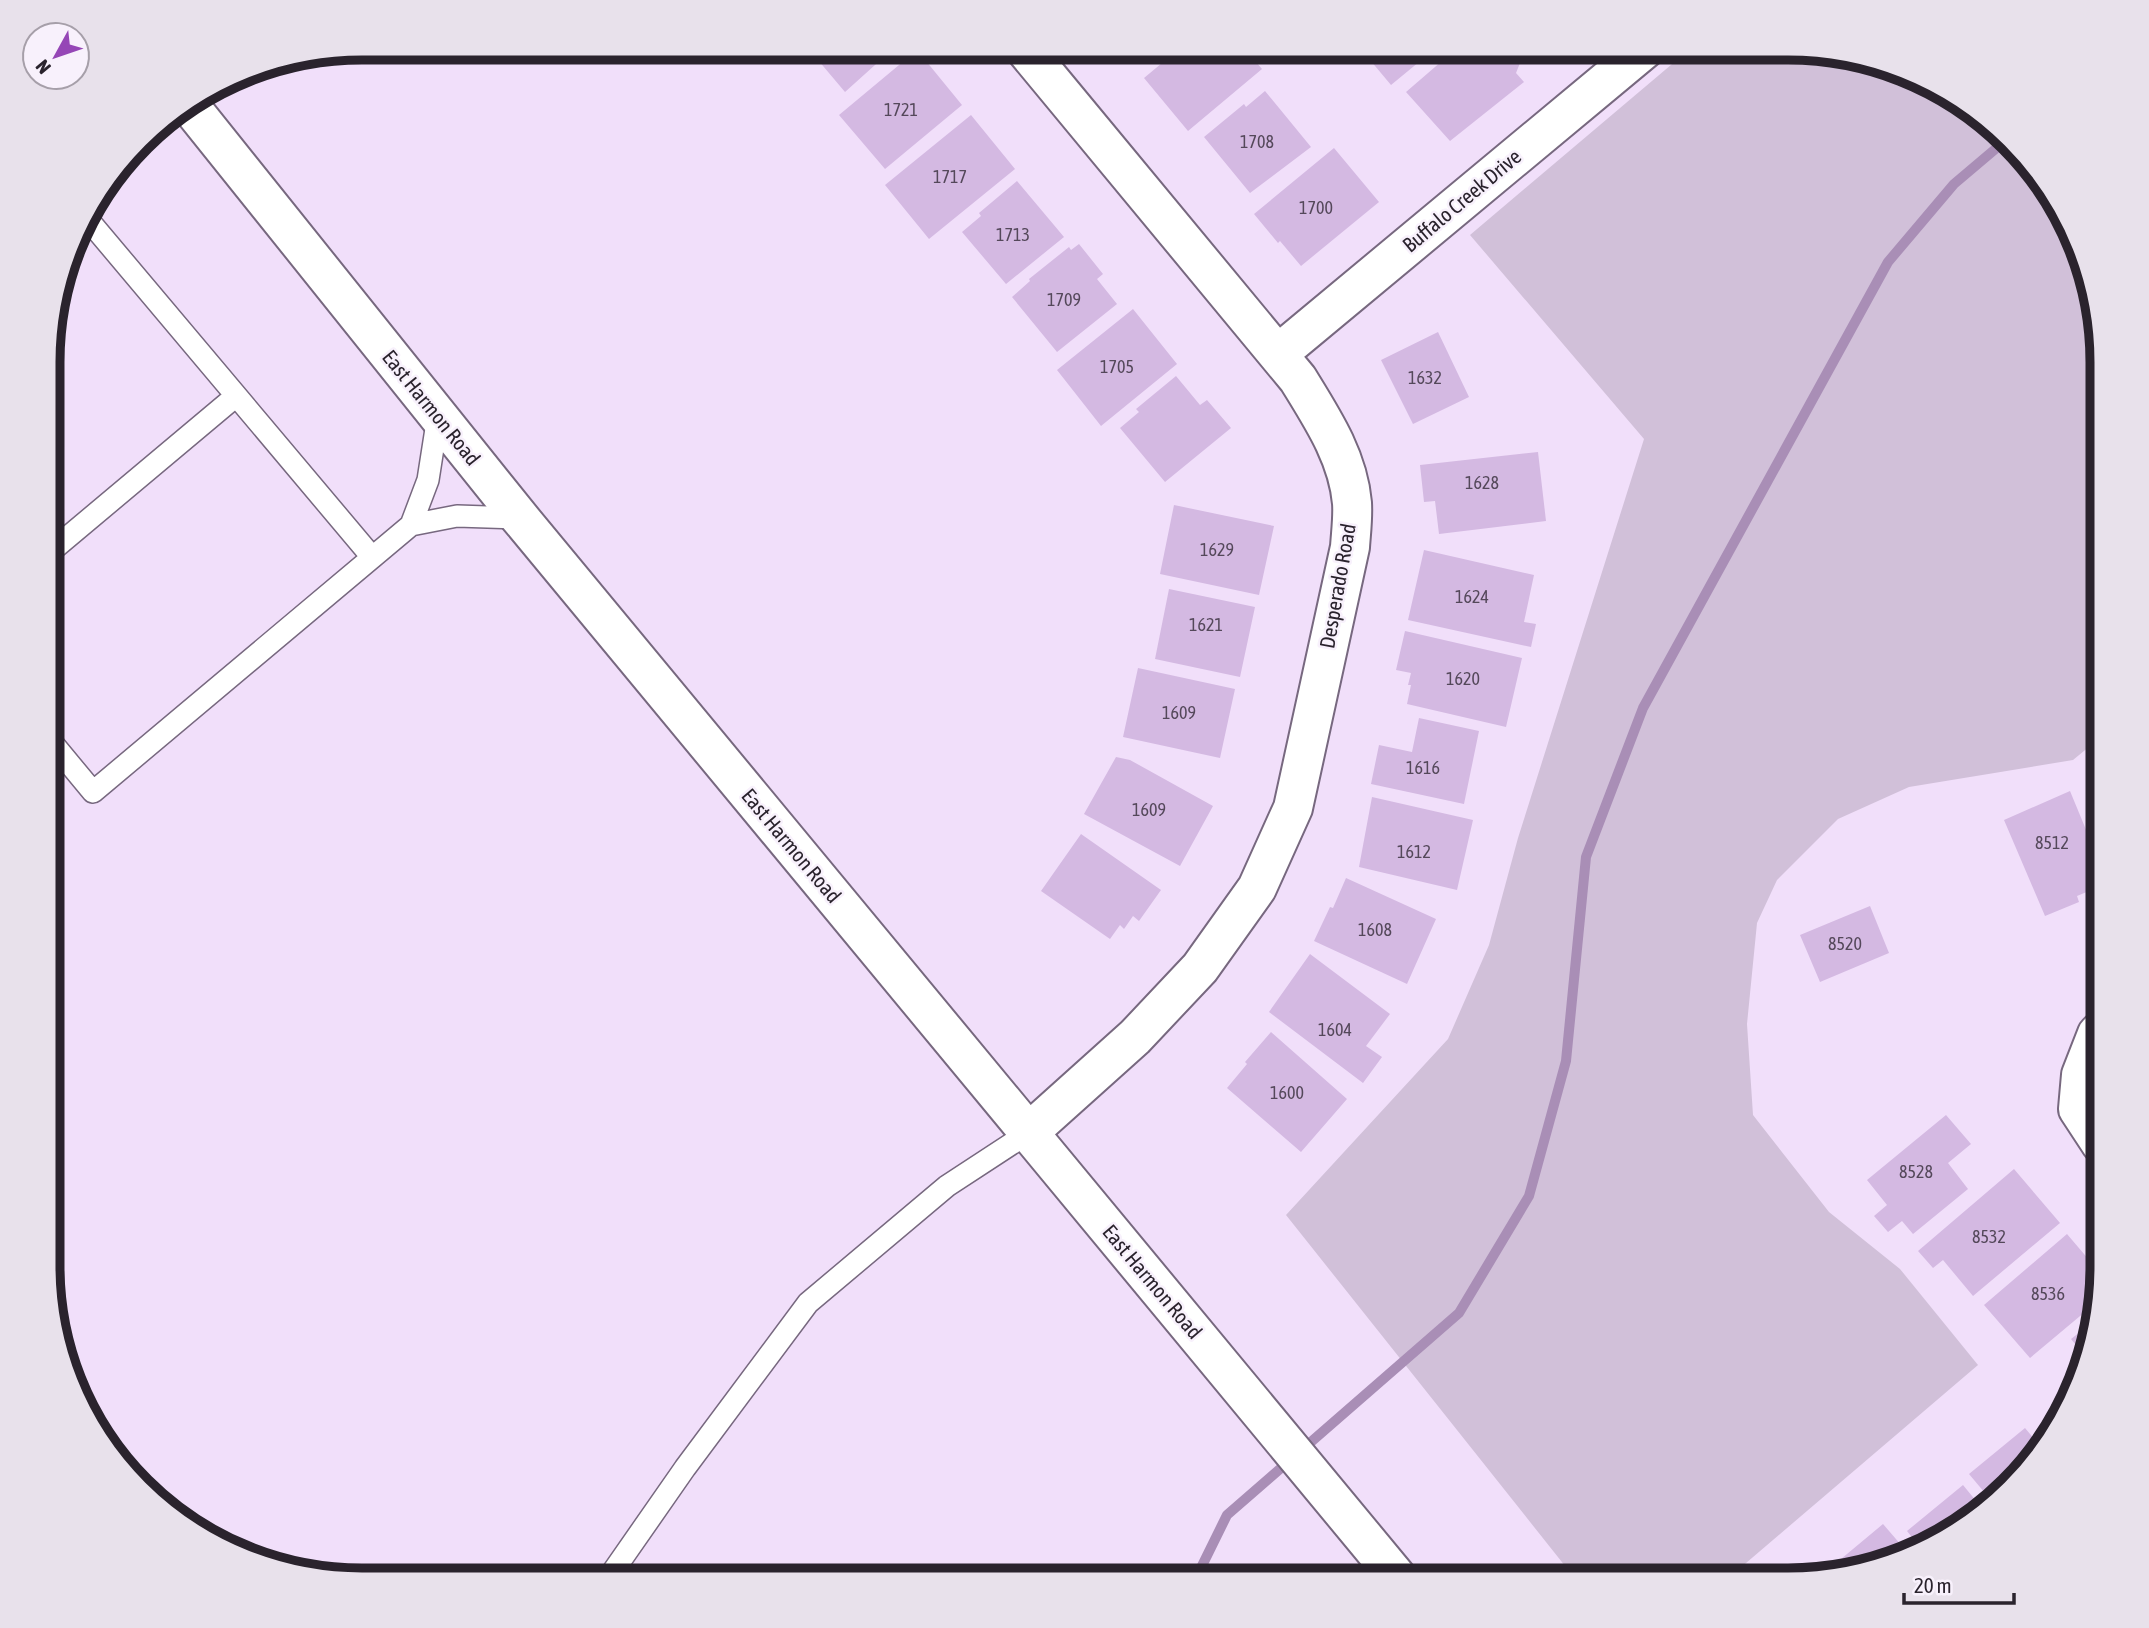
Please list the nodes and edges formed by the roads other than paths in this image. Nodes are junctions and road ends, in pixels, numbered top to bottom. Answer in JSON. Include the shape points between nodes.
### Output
{"nodes":[{"id":1,"x":1034,"y":60,"type":"edge"},
{"id":2,"x":1622,"y":60,"type":"edge"},
{"id":3,"x":193,"y":111,"type":"edge"},
{"id":4,"x":93,"y":225,"type":"edge"},
{"id":5,"x":1278,"y":355,"type":"junction"},
{"id":6,"x":236,"y":396,"type":"junction"},
{"id":7,"x":438,"y":416,"type":"junction"},
{"id":8,"x":520,"y":518,"type":"junction"},
{"id":9,"x":411,"y":525,"type":"junction"},
{"id":10,"x":60,"y":544,"type":"edge"},
{"id":11,"x":372,"y":557,"type":"junction"},
{"id":12,"x":60,"y":752,"type":"edge"},
{"id":13,"x":2090,"y":1052,"type":"edge"},
{"id":14,"x":2090,"y":1127,"type":"edge"},
{"id":15,"x":1028,"y":1133,"type":"junction"},
{"id":16,"x":615,"y":1568,"type":"edge"},
{"id":17,"x":1389,"y":1568,"type":"edge"}],
"edges":[{"from":1,"to":5,"type":"main road","name":"Desperado Road"},
{"from":2,"to":5,"type":"main road","name":"Buffalo Creek Drive"},
{"from":3,"to":7,"type":"main road","name":"East Harmon Road"},
{"from":4,"to":6,"type":"lane"},
{"from":5,"to":15,"type":"main road","name":"Desperado Road","via":[[1329,429],[1345,468],[1352,503],[1350,547],[1293,808],[1257,888],[1200,968],[1135,1037]]},
{"from":6,"to":10,"type":"lane"},
{"from":6,"to":11,"type":"lane"},
{"from":7,"to":8,"type":"main road","name":"East Harmon Road"},
{"from":7,"to":9,"type":"lane","via":[[428,480]]},
{"from":8,"to":9,"type":"lane","via":[[457,516]]},
{"from":8,"to":15,"type":"main road","name":"East Harmon Road"},
{"from":9,"to":11,"type":"lane"},
{"from":11,"to":12,"type":"lane","via":[[93,792]]},
{"from":13,"to":14,"type":"main road","via":[[2081,1075],[2078,1109]]},
{"from":15,"to":16,"type":"lane","via":[[947,1186],[808,1303]]},
{"from":15,"to":17,"type":"main road","name":"East Harmon Road"}]}
